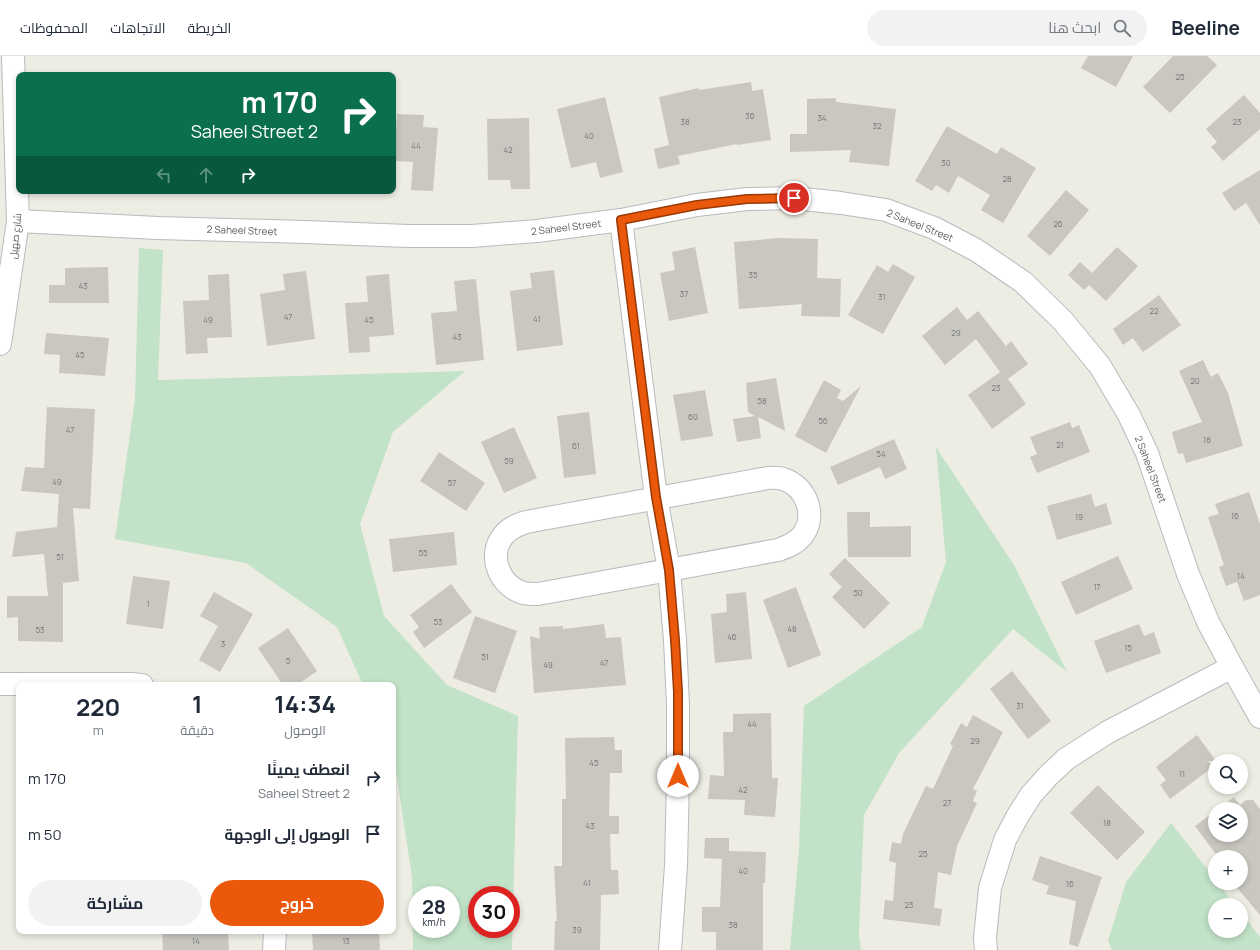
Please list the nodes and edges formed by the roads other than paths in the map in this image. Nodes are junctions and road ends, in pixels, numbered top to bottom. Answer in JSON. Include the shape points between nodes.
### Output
{"nodes":[{"id":1,"x":13,"y":56,"type":"edge"},
{"id":2,"x":16,"y":155,"type":"edge"},
{"id":3,"x":17,"y":194,"type":"edge"},
{"id":4,"x":621,"y":220,"type":"junction"},
{"id":5,"x":18,"y":221,"type":"junction"},
{"id":6,"x":0,"y":344,"type":"edge"},
{"id":7,"x":656,"y":497,"type":"junction"},
{"id":8,"x":669,"y":570,"type":"junction"},
{"id":9,"x":1232,"y":667,"type":"junction"},
{"id":10,"x":0,"y":684,"type":"edge"},
{"id":11,"x":16,"y":684,"type":"edge"},
{"id":12,"x":1260,"y":717,"type":"edge"},
{"id":13,"x":275,"y":934,"type":"edge"},
{"id":14,"x":274,"y":950,"type":"edge"},
{"id":15,"x":670,"y":950,"type":"edge"},
{"id":16,"x":986,"y":950,"type":"edge"}],
"edges":[{"from":1,"to":2,"type":"street","name":"شارع صهيل"},
{"from":3,"to":5,"type":"street","name":"شارع صهيل"},
{"from":4,"to":5,"type":"street","name":"2 Saheel Street","via":[[472,236],[158,228]]},
{"from":4,"to":7,"type":"street"},
{"from":4,"to":9,"type":"street","name":"2 Saheel Street","via":[[697,205],[747,199],[794,198],[842,203],[886,210],[934,228],[976,250],[1023,282],[1063,321],[1100,366],[1129,415],[1147,453],[1188,574],[1208,622]]},
{"from":5,"to":6,"type":"street","name":"شارع صهيل"},
{"from":7,"to":8,"type":"street"},
{"from":7,"to":8,"type":"street","via":[[768,478],[782,478],[795,484],[804,495],[809,508],[808,523],[802,535],[792,545],[778,550]]},
{"from":7,"to":8,"type":"street","via":[[526,522],[513,527],[502,536],[496,564],[501,577],[511,588],[524,594],[538,594]]},
{"from":8,"to":15,"type":"street","via":[[678,705],[676,866]]},
{"from":9,"to":12,"type":"street","name":"2 Saheel Street"},
{"from":9,"to":16,"type":"street","via":[[1088,744],[1066,759],[1031,795],[1005,840],[990,888]]},
{"from":10,"to":11,"type":"street"},
{"from":13,"to":14,"type":"street"}]}
